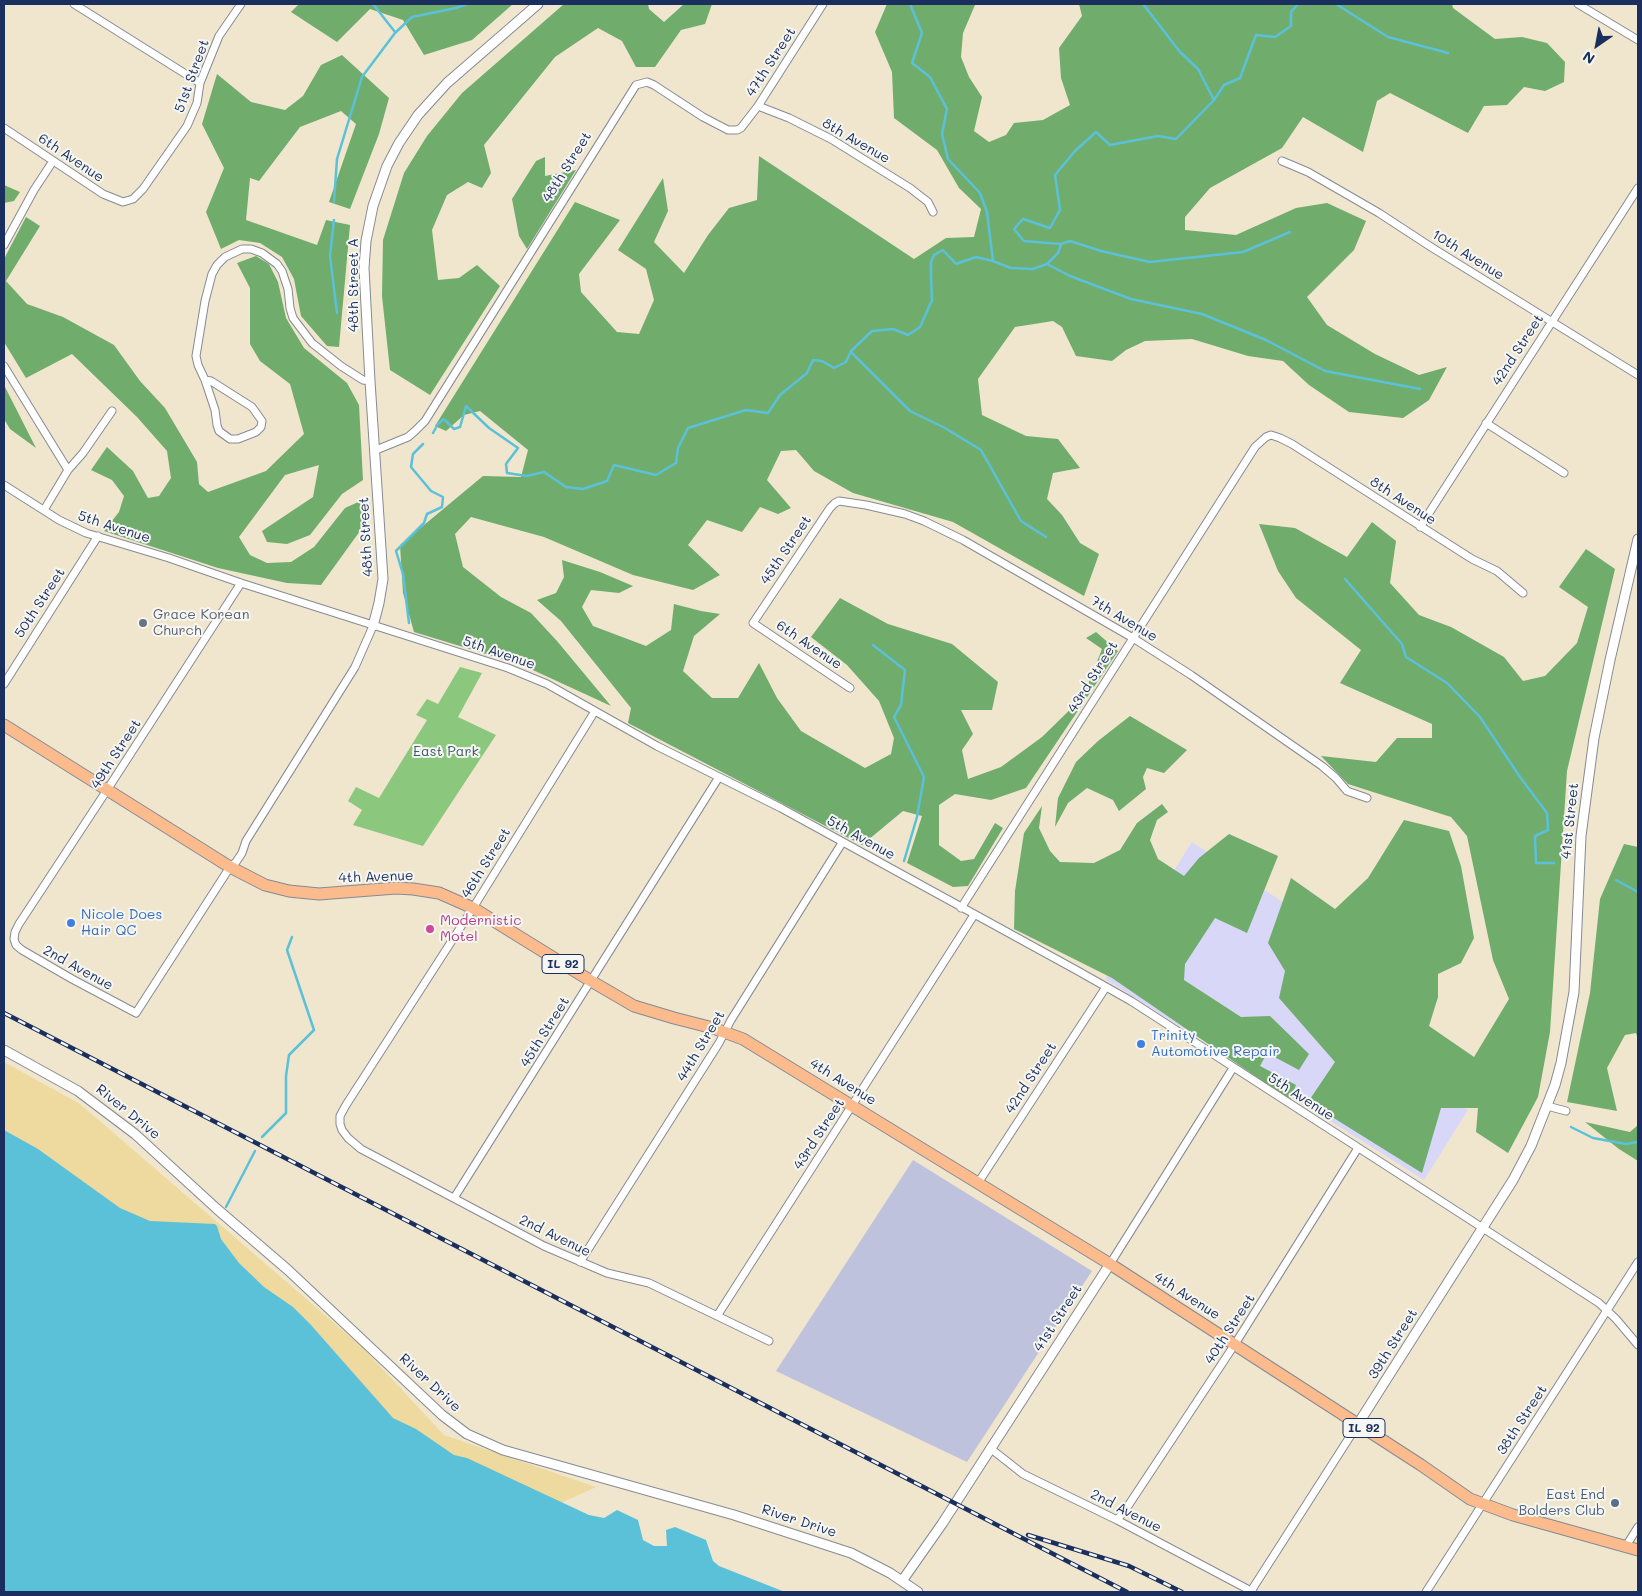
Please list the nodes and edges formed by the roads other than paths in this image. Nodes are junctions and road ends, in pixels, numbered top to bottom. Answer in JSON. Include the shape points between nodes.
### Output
{"nodes":[{"id":1,"x":74,"y":4,"type":"edge"},
{"id":2,"x":241,"y":4,"type":"edge"},
{"id":3,"x":538,"y":4,"type":"edge"},
{"id":4,"x":823,"y":4,"type":"edge"},
{"id":5,"x":1578,"y":4,"type":"edge"},
{"id":6,"x":1638,"y":40,"type":"edge"},
{"id":7,"x":200,"y":83,"type":"junction"},
{"id":8,"x":640,"y":83,"type":"joint"},
{"id":9,"x":758,"y":106,"type":"junction"},
{"id":10,"x":4,"y":128,"type":"edge"},
{"id":11,"x":1282,"y":160,"type":"dead end"},
{"id":12,"x":53,"y":161,"type":"junction"},
{"id":13,"x":1638,"y":188,"type":"edge"},
{"id":14,"x":127,"y":201,"type":"joint"},
{"id":15,"x":933,"y":212,"type":"dead end"},
{"id":16,"x":4,"y":245,"type":"edge"},
{"id":17,"x":1552,"y":321,"type":"junction"},
{"id":18,"x":4,"y":366,"type":"edge"},
{"id":19,"x":1638,"y":374,"type":"edge"},
{"id":20,"x":205,"y":380,"type":"junction"},
{"id":21,"x":370,"y":381,"type":"junction"},
{"id":22,"x":112,"y":411,"type":"dead end"},
{"id":23,"x":1486,"y":424,"type":"junction"},
{"id":24,"x":1266,"y":437,"type":"joint"},
{"id":25,"x":376,"y":450,"type":"junction"},
{"id":26,"x":68,"y":470,"type":"junction"},
{"id":27,"x":1564,"y":473,"type":"dead end"},
{"id":28,"x":4,"y":485,"type":"edge"},
{"id":29,"x":847,"y":502,"type":"joint"},
{"id":30,"x":44,"y":510,"type":"junction"},
{"id":31,"x":1420,"y":527,"type":"junction"},
{"id":32,"x":98,"y":536,"type":"junction"},
{"id":33,"x":1638,"y":539,"type":"edge"},
{"id":34,"x":241,"y":583,"type":"junction"},
{"id":35,"x":1523,"y":593,"type":"dead end"},
{"id":36,"x":753,"y":623,"type":"joint"},
{"id":37,"x":374,"y":626,"type":"junction"},
{"id":38,"x":1132,"y":638,"type":"junction"},
{"id":39,"x":4,"y":684,"type":"edge"},
{"id":40,"x":850,"y":688,"type":"dead end"},
{"id":41,"x":595,"y":711,"type":"junction"},
{"id":42,"x":4,"y":725,"type":"edge"},
{"id":43,"x":719,"y":777,"type":"junction"},
{"id":44,"x":107,"y":790,"type":"junction"},
{"id":45,"x":1366,"y":798,"type":"dead end"},
{"id":46,"x":842,"y":843,"type":"junction"},
{"id":47,"x":230,"y":867,"type":"junction"},
{"id":48,"x":473,"y":908,"type":"junction"},
{"id":49,"x":961,"y":908,"type":"junction"},
{"id":50,"x":974,"y":915,"type":"junction"},
{"id":51,"x":14,"y":939,"type":"joint"},
{"id":52,"x":591,"y":982,"type":"junction"},
{"id":53,"x":1106,"y":986,"type":"junction"},
{"id":54,"x":136,"y":1013,"type":"joint"},
{"id":55,"x":725,"y":1032,"type":"junction"},
{"id":56,"x":4,"y":1050,"type":"edge"},
{"id":57,"x":1233,"y":1068,"type":"junction"},
{"id":58,"x":853,"y":1106,"type":"junction"},
{"id":59,"x":1547,"y":1106,"type":"junction"},
{"id":60,"x":1566,"y":1111,"type":"dead end"},
{"id":61,"x":342,"y":1130,"type":"joint"},
{"id":62,"x":1358,"y":1148,"type":"junction"},
{"id":63,"x":978,"y":1182,"type":"junction"},
{"id":64,"x":454,"y":1198,"type":"junction"},
{"id":65,"x":1483,"y":1228,"type":"junction"},
{"id":66,"x":580,"y":1262,"type":"junction"},
{"id":67,"x":1638,"y":1262,"type":"edge"},
{"id":68,"x":1110,"y":1264,"type":"junction"},
{"id":69,"x":1607,"y":1311,"type":"junction"},
{"id":70,"x":717,"y":1316,"type":"junction"},
{"id":71,"x":769,"y":1342,"type":"dead end"},
{"id":72,"x":1235,"y":1344,"type":"junction"},
{"id":73,"x":1638,"y":1346,"type":"edge"},
{"id":74,"x":1358,"y":1424,"type":"junction"},
{"id":75,"x":990,"y":1448,"type":"junction"},
{"id":76,"x":1484,"y":1503,"type":"junction"},
{"id":77,"x":1117,"y":1520,"type":"junction"},
{"id":78,"x":1638,"y":1527,"type":"edge"},
{"id":79,"x":1626,"y":1546,"type":"junction"},
{"id":80,"x":1638,"y":1550,"type":"edge"},
{"id":81,"x":902,"y":1581,"type":"junction"},
{"id":82,"x":918,"y":1592,"type":"edge"},
{"id":83,"x":1252,"y":1592,"type":"edge"},
{"id":84,"x":1426,"y":1592,"type":"edge"}],
"edges":[{"from":1,"to":7,"type":"street"},
{"from":2,"to":7,"type":"street","name":"51st Street","via":[[219,36]]},
{"from":3,"to":21,"type":"street","name":"48th Street A","via":[[431,99],[407,130],[387,166],[373,206],[366,241],[364,268]]},
{"from":4,"to":9,"type":"street","name":"47th Street"},
{"from":5,"to":6,"type":"street"},
{"from":7,"to":14,"type":"street","name":"51st Street","via":[[187,126],[143,189]]},
{"from":8,"to":9,"type":"street","name":"47th Street","via":[[654,85],[728,130],[741,128]]},
{"from":8,"to":25,"type":"street","name":"48th Street","via":[[631,91],[425,421],[408,437]]},
{"from":9,"to":15,"type":"street","name":"8th Avenue","via":[[830,139],[916,192],[928,202]]},
{"from":10,"to":12,"type":"street","name":"6th Avenue"},
{"from":11,"to":17,"type":"street","name":"10th Avenue","via":[[1371,208]]},
{"from":12,"to":14,"type":"street","name":"6th Avenue","via":[[103,194],[116,201]]},
{"from":12,"to":16,"type":"street"},
{"from":13,"to":17,"type":"street","name":"42nd Street"},
{"from":17,"to":19,"type":"street","name":"10th Avenue"},
{"from":17,"to":23,"type":"street","name":"42nd Street"},
{"from":18,"to":26,"type":"street"},
{"from":20,"to":20,"type":"street","via":[[219,431],[238,439],[261,427],[262,421],[252,407],[212,381]]},
{"from":20,"to":21,"type":"street","via":[[196,356],[210,280],[225,257],[242,248],[262,253],[277,264],[288,289],[293,318],[312,343],[341,366]]},
{"from":21,"to":25,"type":"street","name":"48th Street A"},
{"from":22,"to":26,"type":"street"},
{"from":23,"to":27,"type":"street"},
{"from":23,"to":31,"type":"street","name":"42nd Street"},
{"from":24,"to":31,"type":"street","name":"8th Avenue","via":[[1271,435],[1292,444]]},
{"from":24,"to":38,"type":"street","name":"43rd Street","via":[[1255,447]]},
{"from":25,"to":37,"type":"street","name":"48th Street","via":[[383,579]]},
{"from":26,"to":30,"type":"street"},
{"from":28,"to":30,"type":"street","name":"5th Avenue"},
{"from":29,"to":36,"type":"street","name":"45th Street","via":[[834,503],[830,508]]},
{"from":29,"to":38,"type":"street","name":"7th Avenue","via":[[924,521],[963,540]]},
{"from":30,"to":32,"type":"street","name":"5th Avenue","via":[[73,528]]},
{"from":31,"to":35,"type":"street","name":"8th Avenue","via":[[1497,571]]},
{"from":32,"to":34,"type":"street","name":"5th Avenue"},
{"from":32,"to":39,"type":"street","name":"50th Street"},
{"from":33,"to":59,"type":"street","name":"41st Street","via":[[1594,738],[1581,836],[1574,992],[1561,1062]]},
{"from":34,"to":37,"type":"street","name":"5th Avenue"},
{"from":34,"to":44,"type":"street","name":"49th Street"},
{"from":36,"to":40,"type":"street","name":"6th Avenue"},
{"from":37,"to":41,"type":"street","name":"5th Avenue","via":[[528,676]]},
{"from":37,"to":47,"type":"street","name":"48th Street","via":[[356,667],[246,841],[242,853]]},
{"from":38,"to":45,"type":"street","name":"7th Avenue","via":[[1298,748],[1336,778],[1347,791]]},
{"from":38,"to":49,"type":"street","name":"43rd Street"},
{"from":41,"to":43,"type":"street","name":"5th Avenue"},
{"from":41,"to":48,"type":"street","name":"46th Street"},
{"from":42,"to":44,"type":"main road","name":"4th Avenue","number":"IL 92"},
{"from":43,"to":46,"type":"street","name":"5th Avenue"},
{"from":43,"to":52,"type":"street","name":"45th Street"},
{"from":44,"to":47,"type":"main road","name":"4th Avenue","number":"IL 92"},
{"from":44,"to":51,"type":"street","name":"49th Street","via":[[19,924]]},
{"from":46,"to":49,"type":"street","name":"5th Avenue"},
{"from":46,"to":55,"type":"street","name":"44th Street"},
{"from":47,"to":48,"type":"main road","name":"4th Avenue","number":"IL 92","via":[[265,884],[289,891],[318,894],[413,889],[439,893]]},
{"from":47,"to":54,"type":"street","name":"48th Street"},
{"from":48,"to":52,"type":"main road","name":"4th Avenue","number":"IL 92"},
{"from":48,"to":61,"type":"street","name":"46th Street","via":[[346,1105],[340,1116]]},
{"from":49,"to":50,"type":"street","name":"5th Avenue"},
{"from":50,"to":53,"type":"street","name":"5th Avenue"},
{"from":50,"to":58,"type":"street","name":"43rd Street"},
{"from":51,"to":54,"type":"street","name":"2nd Avenue","via":[[30,955]]},
{"from":52,"to":55,"type":"main road","name":"4th Avenue","number":"IL 92","via":[[634,1006]]},
{"from":52,"to":64,"type":"street","name":"45th Street"},
{"from":53,"to":57,"type":"street","name":"5th Avenue"},
{"from":53,"to":63,"type":"street","name":"42nd Street"},
{"from":55,"to":58,"type":"main road","name":"4th Avenue","number":"IL 92","via":[[743,1039]]},
{"from":55,"to":66,"type":"street","name":"44th Street"},
{"from":56,"to":81,"type":"street","name":"River Drive","via":[[78,1091],[134,1134],[295,1276],[442,1415],[467,1434],[503,1450],[734,1515],[851,1553]]},
{"from":57,"to":62,"type":"street","name":"5th Avenue"},
{"from":57,"to":68,"type":"street","name":"41st Street"},
{"from":58,"to":63,"type":"main road","name":"4th Avenue","number":"IL 92"},
{"from":58,"to":70,"type":"street","name":"43rd Street"},
{"from":59,"to":60,"type":"street"},
{"from":59,"to":65,"type":"street","name":"39th Street","via":[[1531,1146]]},
{"from":61,"to":64,"type":"street","name":"2nd Avenue","via":[[361,1149]]},
{"from":62,"to":65,"type":"street","name":"5th Avenue"},
{"from":62,"to":72,"type":"street","name":"40th Street"},
{"from":63,"to":68,"type":"main road","name":"4th Avenue","number":"IL 92"},
{"from":64,"to":66,"type":"street","name":"2nd Avenue"},
{"from":65,"to":69,"type":"street","name":"5th Avenue"},
{"from":65,"to":74,"type":"street","name":"39th Street"},
{"from":66,"to":70,"type":"street","name":"2nd Avenue","via":[[607,1273],[649,1283]]},
{"from":67,"to":69,"type":"street","name":"38th Street"},
{"from":68,"to":72,"type":"main road","name":"4th Avenue","number":"IL 92"},
{"from":68,"to":75,"type":"street","name":"41st Street"},
{"from":69,"to":73,"type":"street","name":"5th Avenue"},
{"from":69,"to":76,"type":"street","name":"38th Street"},
{"from":70,"to":71,"type":"street","name":"2nd Avenue"},
{"from":72,"to":74,"type":"main road","name":"4th Avenue","number":"IL 92"},
{"from":72,"to":77,"type":"street","name":"40th Street"},
{"from":74,"to":76,"type":"main road","name":"4th Avenue","number":"IL 92","via":[[1470,1499]]},
{"from":74,"to":83,"type":"street","name":"39th Street"},
{"from":75,"to":77,"type":"street","name":"2nd Avenue","via":[[1023,1474]]},
{"from":75,"to":81,"type":"street","name":"41st Street"},
{"from":76,"to":79,"type":"main road","name":"4th Avenue","number":"IL 92","via":[[1513,1515]]},
{"from":76,"to":84,"type":"street","name":"38th Street"},
{"from":77,"to":83,"type":"street","name":"2nd Avenue"},
{"from":78,"to":79,"type":"street"},
{"from":79,"to":80,"type":"main road","name":"4th Avenue","number":"IL 92"},
{"from":81,"to":82,"type":"street","name":"River Drive"}]}
